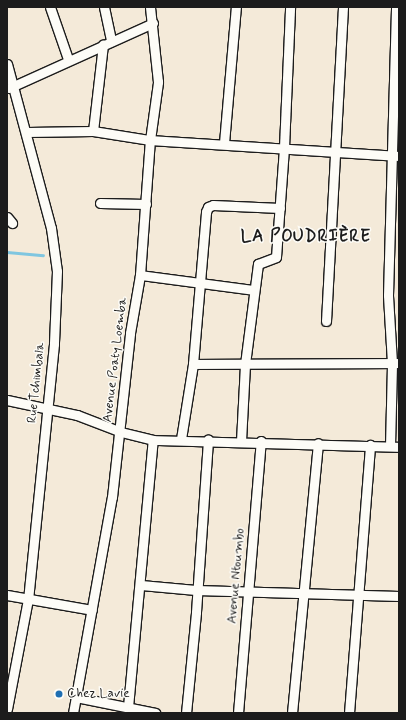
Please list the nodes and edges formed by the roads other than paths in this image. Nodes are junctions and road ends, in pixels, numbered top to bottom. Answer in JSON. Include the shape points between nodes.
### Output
{"nodes":[{"id":1,"x":50,"y":7,"type":"edge"},
{"id":2,"x":104,"y":7,"type":"edge"},
{"id":3,"x":150,"y":7,"type":"edge"},
{"id":4,"x":236,"y":7,"type":"edge"},
{"id":5,"x":290,"y":7,"type":"edge"},
{"id":6,"x":343,"y":7,"type":"edge"},
{"id":7,"x":396,"y":7,"type":"edge"},
{"id":8,"x":153,"y":23,"type":"junction"},
{"id":9,"x":111,"y":41,"type":"junction"},
{"id":10,"x":103,"y":45,"type":"junction"},
{"id":11,"x":68,"y":59,"type":"junction"},
{"id":12,"x":7,"y":64,"type":"edge"},
{"id":13,"x":9,"y":88,"type":"edge"},
{"id":14,"x":93,"y":131,"type":"junction"},
{"id":15,"x":27,"y":132,"type":"junction"},
{"id":16,"x":150,"y":140,"type":"junction"},
{"id":17,"x":224,"y":143,"type":"junction"},
{"id":18,"x":284,"y":147,"type":"junction"},
{"id":19,"x":336,"y":150,"type":"junction"},
{"id":20,"x":396,"y":156,"type":"edge"},
{"id":21,"x":100,"y":203,"type":"dead end"},
{"id":22,"x":146,"y":204,"type":"junction"},
{"id":23,"x":280,"y":208,"type":"junction"},
{"id":24,"x":140,"y":275,"type":"junction"},
{"id":25,"x":201,"y":282,"type":"junction"},
{"id":26,"x":254,"y":290,"type":"junction"},
{"id":27,"x":326,"y":321,"type":"dead end"},
{"id":28,"x":396,"y":363,"type":"edge"},
{"id":29,"x":193,"y":364,"type":"junction"},
{"id":30,"x":245,"y":364,"type":"junction"},
{"id":31,"x":7,"y":400,"type":"edge"},
{"id":32,"x":48,"y":410,"type":"junction"},
{"id":33,"x":121,"y":432,"type":"junction"},
{"id":34,"x":181,"y":439,"type":"junction"},
{"id":35,"x":208,"y":439,"type":"junction"},
{"id":36,"x":153,"y":440,"type":"junction"},
{"id":37,"x":241,"y":441,"type":"junction"},
{"id":38,"x":261,"y":441,"type":"junction"},
{"id":39,"x":318,"y":443,"type":"junction"},
{"id":40,"x":370,"y":445,"type":"junction"},
{"id":41,"x":395,"y":447,"type":"edge"},
{"id":42,"x":141,"y":585,"type":"junction"},
{"id":43,"x":196,"y":590,"type":"junction"},
{"id":44,"x":250,"y":590,"type":"junction"},
{"id":45,"x":304,"y":592,"type":"junction"},
{"id":46,"x":360,"y":594,"type":"junction"},
{"id":47,"x":7,"y":595,"type":"edge"},
{"id":48,"x":399,"y":596,"type":"edge"},
{"id":49,"x":28,"y":599,"type":"junction"},
{"id":50,"x":92,"y":610,"type":"junction"},
{"id":51,"x":76,"y":697,"type":"junction"},
{"id":52,"x":128,"y":707,"type":"junction"},
{"id":53,"x":7,"y":709,"type":"edge"},
{"id":54,"x":74,"y":713,"type":"edge"},
{"id":55,"x":155,"y":713,"type":"edge"},
{"id":56,"x":186,"y":713,"type":"edge"},
{"id":57,"x":238,"y":713,"type":"edge"},
{"id":58,"x":292,"y":713,"type":"edge"},
{"id":59,"x":349,"y":713,"type":"edge"}],
"edges":[{"from":1,"to":11,"type":"street"},
{"from":2,"to":9,"type":"street"},
{"from":3,"to":8,"type":"street","name":"Avenue Poaty Loemba"},
{"from":4,"to":17,"type":"street"},
{"from":5,"to":18,"type":"street"},
{"from":6,"to":19,"type":"street"},
{"from":7,"to":20,"type":"street"},
{"from":8,"to":9,"type":"street"},
{"from":8,"to":16,"type":"street","name":"Avenue Poaty Loemba","via":[[158,72]]},
{"from":9,"to":10,"type":"street"},
{"from":10,"to":11,"type":"street"},
{"from":10,"to":14,"type":"street"},
{"from":11,"to":13,"type":"street"},
{"from":12,"to":13,"type":"street","name":"Rue Tchimbala"},
{"from":13,"to":15,"type":"street","name":"Rue Tchimbala"},
{"from":14,"to":15,"type":"street"},
{"from":14,"to":16,"type":"street"},
{"from":15,"to":32,"type":"street","name":"Rue Tchimbala","via":[[52,228],[57,270]]},
{"from":16,"to":17,"type":"street"},
{"from":16,"to":22,"type":"street","name":"Avenue Poaty Loemba"},
{"from":17,"to":18,"type":"street"},
{"from":18,"to":19,"type":"street"},
{"from":18,"to":23,"type":"street"},
{"from":19,"to":20,"type":"street"},
{"from":19,"to":27,"type":"street"},
{"from":20,"to":28,"type":"street","via":[[388,295]]},
{"from":21,"to":22,"type":"street"},
{"from":22,"to":24,"type":"street","name":"Avenue Poaty Loemba"},
{"from":23,"to":25,"type":"street","via":[[213,205],[208,207]]},
{"from":23,"to":26,"type":"street","via":[[276,257],[273,260],[259,262]]},
{"from":24,"to":25,"type":"street"},
{"from":24,"to":33,"type":"street","name":"Avenue Poaty Loemba","via":[[130,333]]},
{"from":25,"to":26,"type":"street"},
{"from":25,"to":29,"type":"street"},
{"from":26,"to":30,"type":"street"},
{"from":28,"to":30,"type":"street"},
{"from":28,"to":41,"type":"street"},
{"from":29,"to":30,"type":"street"},
{"from":29,"to":34,"type":"street"},
{"from":30,"to":37,"type":"street"},
{"from":31,"to":32,"type":"street"},
{"from":32,"to":33,"type":"street","via":[[77,415]]},
{"from":32,"to":49,"type":"street","name":"Rue Tchimbala"},
{"from":33,"to":36,"type":"street"},
{"from":33,"to":50,"type":"street","name":"Avenue Poaty Loemba"},
{"from":34,"to":35,"type":"street"},
{"from":34,"to":36,"type":"street"},
{"from":35,"to":37,"type":"street"},
{"from":35,"to":43,"type":"street"},
{"from":36,"to":42,"type":"street"},
{"from":37,"to":38,"type":"street"},
{"from":38,"to":39,"type":"street"},
{"from":38,"to":44,"type":"street","name":"Avenue Ntoumbo"},
{"from":39,"to":40,"type":"street"},
{"from":39,"to":45,"type":"street"},
{"from":40,"to":41,"type":"street"},
{"from":40,"to":46,"type":"street"},
{"from":42,"to":43,"type":"street"},
{"from":42,"to":52,"type":"street"},
{"from":43,"to":44,"type":"street"},
{"from":43,"to":56,"type":"street"},
{"from":44,"to":45,"type":"street"},
{"from":44,"to":57,"type":"street","name":"Avenue Ntoumbo"},
{"from":45,"to":46,"type":"street"},
{"from":45,"to":58,"type":"street"},
{"from":46,"to":48,"type":"street"},
{"from":46,"to":59,"type":"street","via":[[351,659]]},
{"from":47,"to":49,"type":"street"},
{"from":49,"to":50,"type":"street"},
{"from":49,"to":53,"type":"street","name":"Rue Tchimbala"},
{"from":50,"to":51,"type":"street","name":"Avenue Poaty Loemba"},
{"from":51,"to":52,"type":"street"},
{"from":51,"to":54,"type":"street","name":"Avenue Poaty Loemba"},
{"from":52,"to":55,"type":"street"}]}
